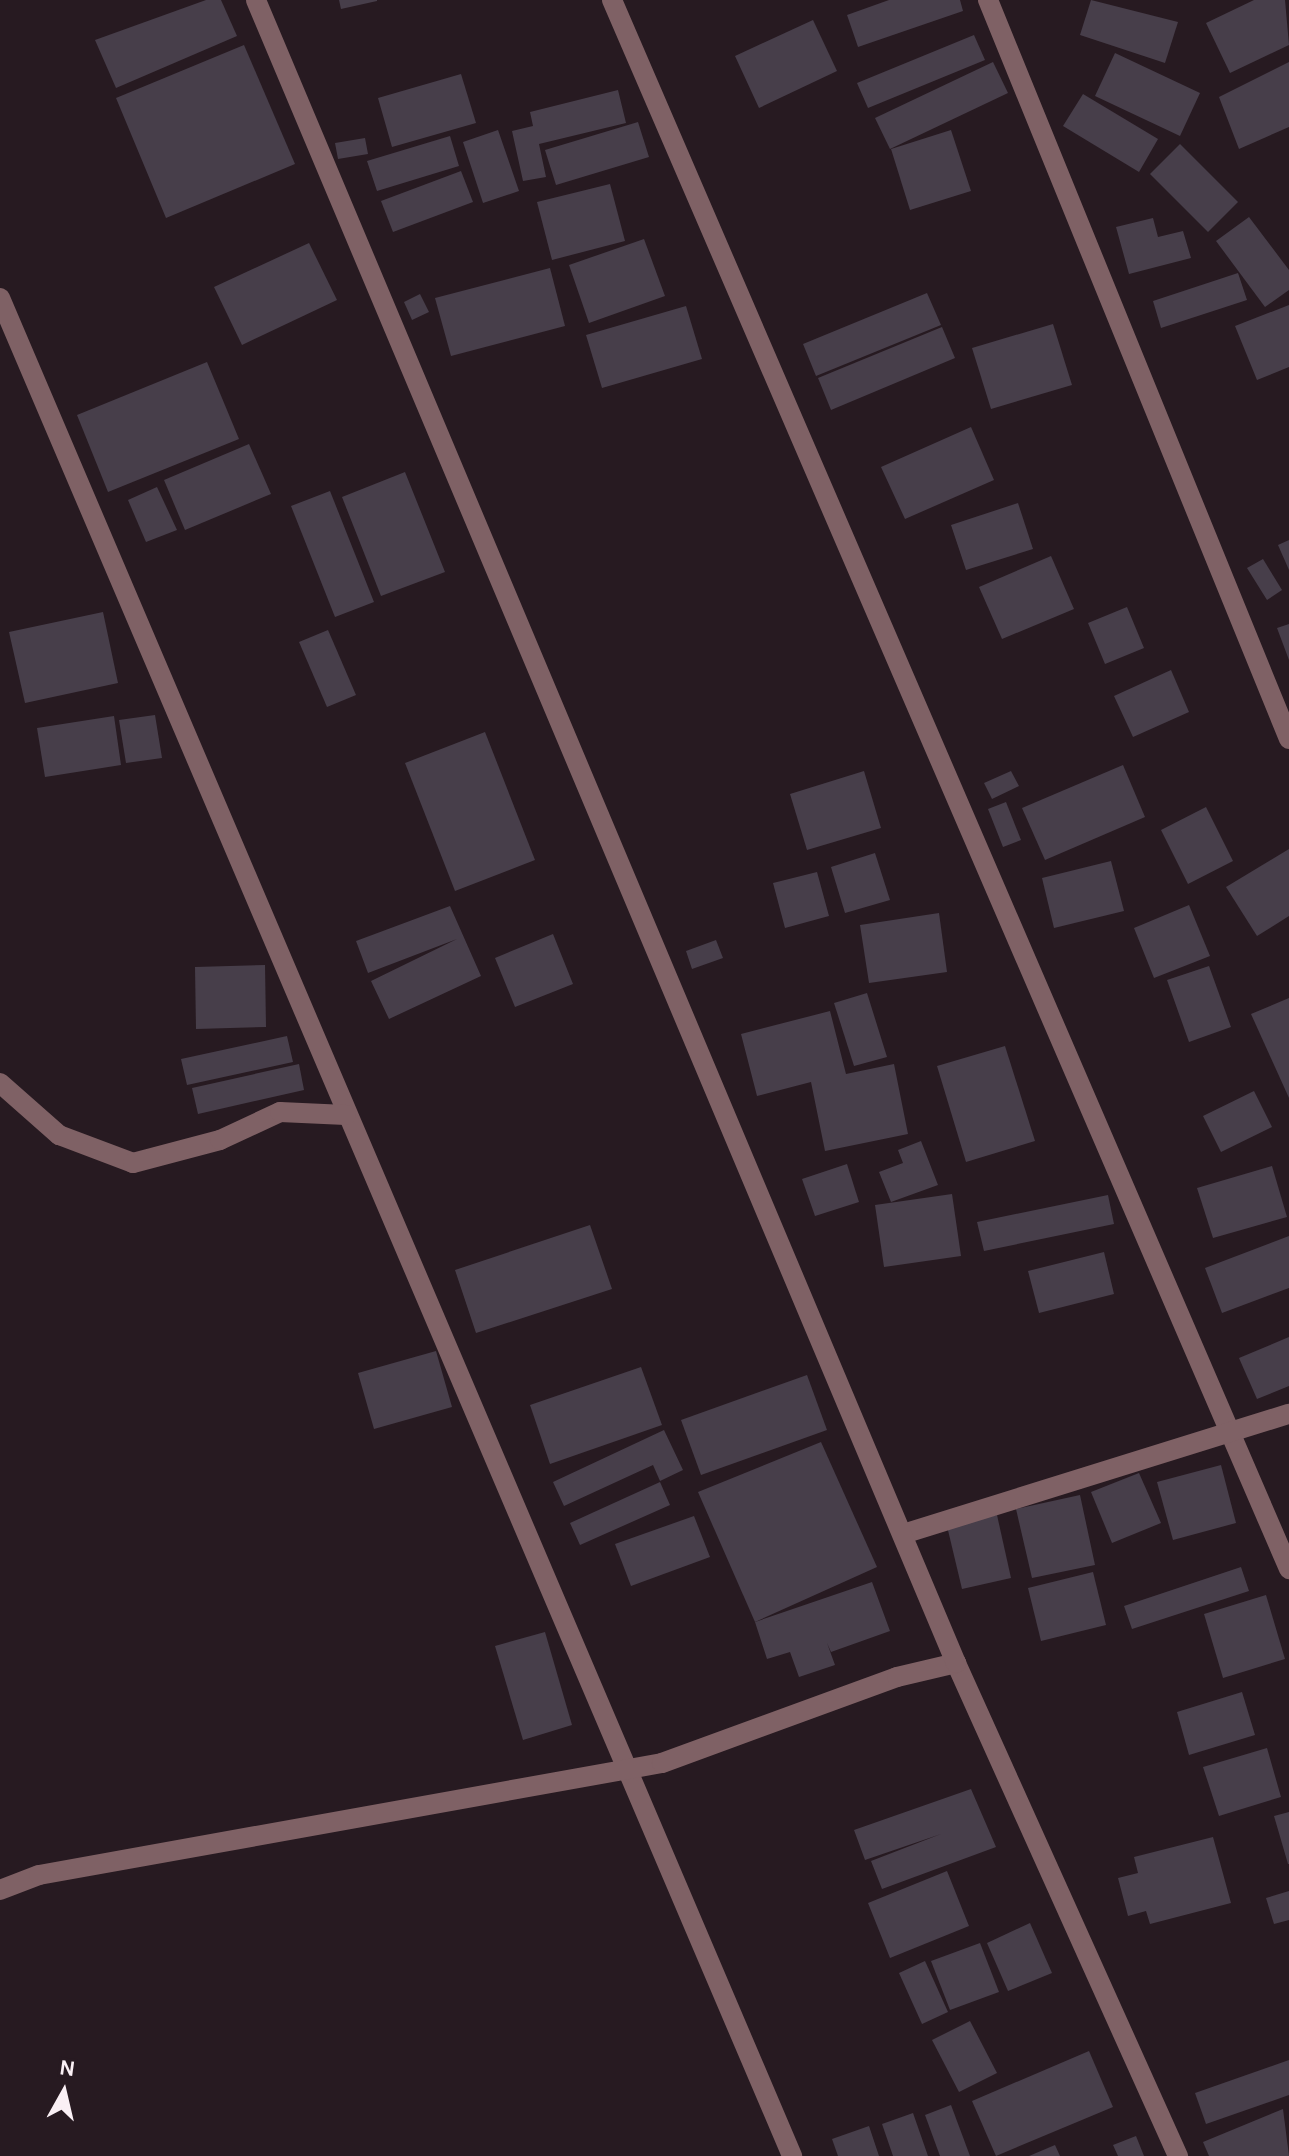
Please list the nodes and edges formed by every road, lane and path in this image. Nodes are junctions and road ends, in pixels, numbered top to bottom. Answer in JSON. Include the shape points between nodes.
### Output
{"nodes":[{"id":1,"x":256,"y":0,"type":"edge"},
{"id":2,"x":612,"y":0,"type":"edge"},
{"id":3,"x":988,"y":0,"type":"edge"},
{"id":4,"x":0,"y":298,"type":"edge"},
{"id":5,"x":1289,"y":739,"type":"edge"},
{"id":6,"x":0,"y":1083,"type":"edge"},
{"id":7,"x":346,"y":1115,"type":"junction"},
{"id":8,"x":1289,"y":1414,"type":"edge"},
{"id":9,"x":1232,"y":1436,"type":"junction"},
{"id":10,"x":903,"y":1534,"type":"junction"},
{"id":11,"x":1289,"y":1569,"type":"edge"},
{"id":12,"x":956,"y":1663,"type":"junction"},
{"id":13,"x":623,"y":1771,"type":"junction"},
{"id":14,"x":0,"y":1890,"type":"edge"},
{"id":15,"x":792,"y":2156,"type":"edge"},
{"id":16,"x":1178,"y":2156,"type":"edge"}],
"edges":[{"from":1,"to":10,"type":"street"},
{"from":2,"to":9,"type":"street"},
{"from":3,"to":5,"type":"street"},
{"from":4,"to":7,"type":"street"},
{"from":6,"to":7,"type":"street","via":[[59,1135],[133,1163],[220,1140],[280,1112]]},
{"from":7,"to":13,"type":"street"},
{"from":8,"to":9,"type":"street"},
{"from":9,"to":10,"type":"street"},
{"from":9,"to":11,"type":"street"},
{"from":10,"to":12,"type":"street"},
{"from":12,"to":13,"type":"street"},
{"from":12,"to":16,"type":"street"},
{"from":13,"to":14,"type":"street","via":[[39,1875]]},
{"from":13,"to":15,"type":"street"}]}
